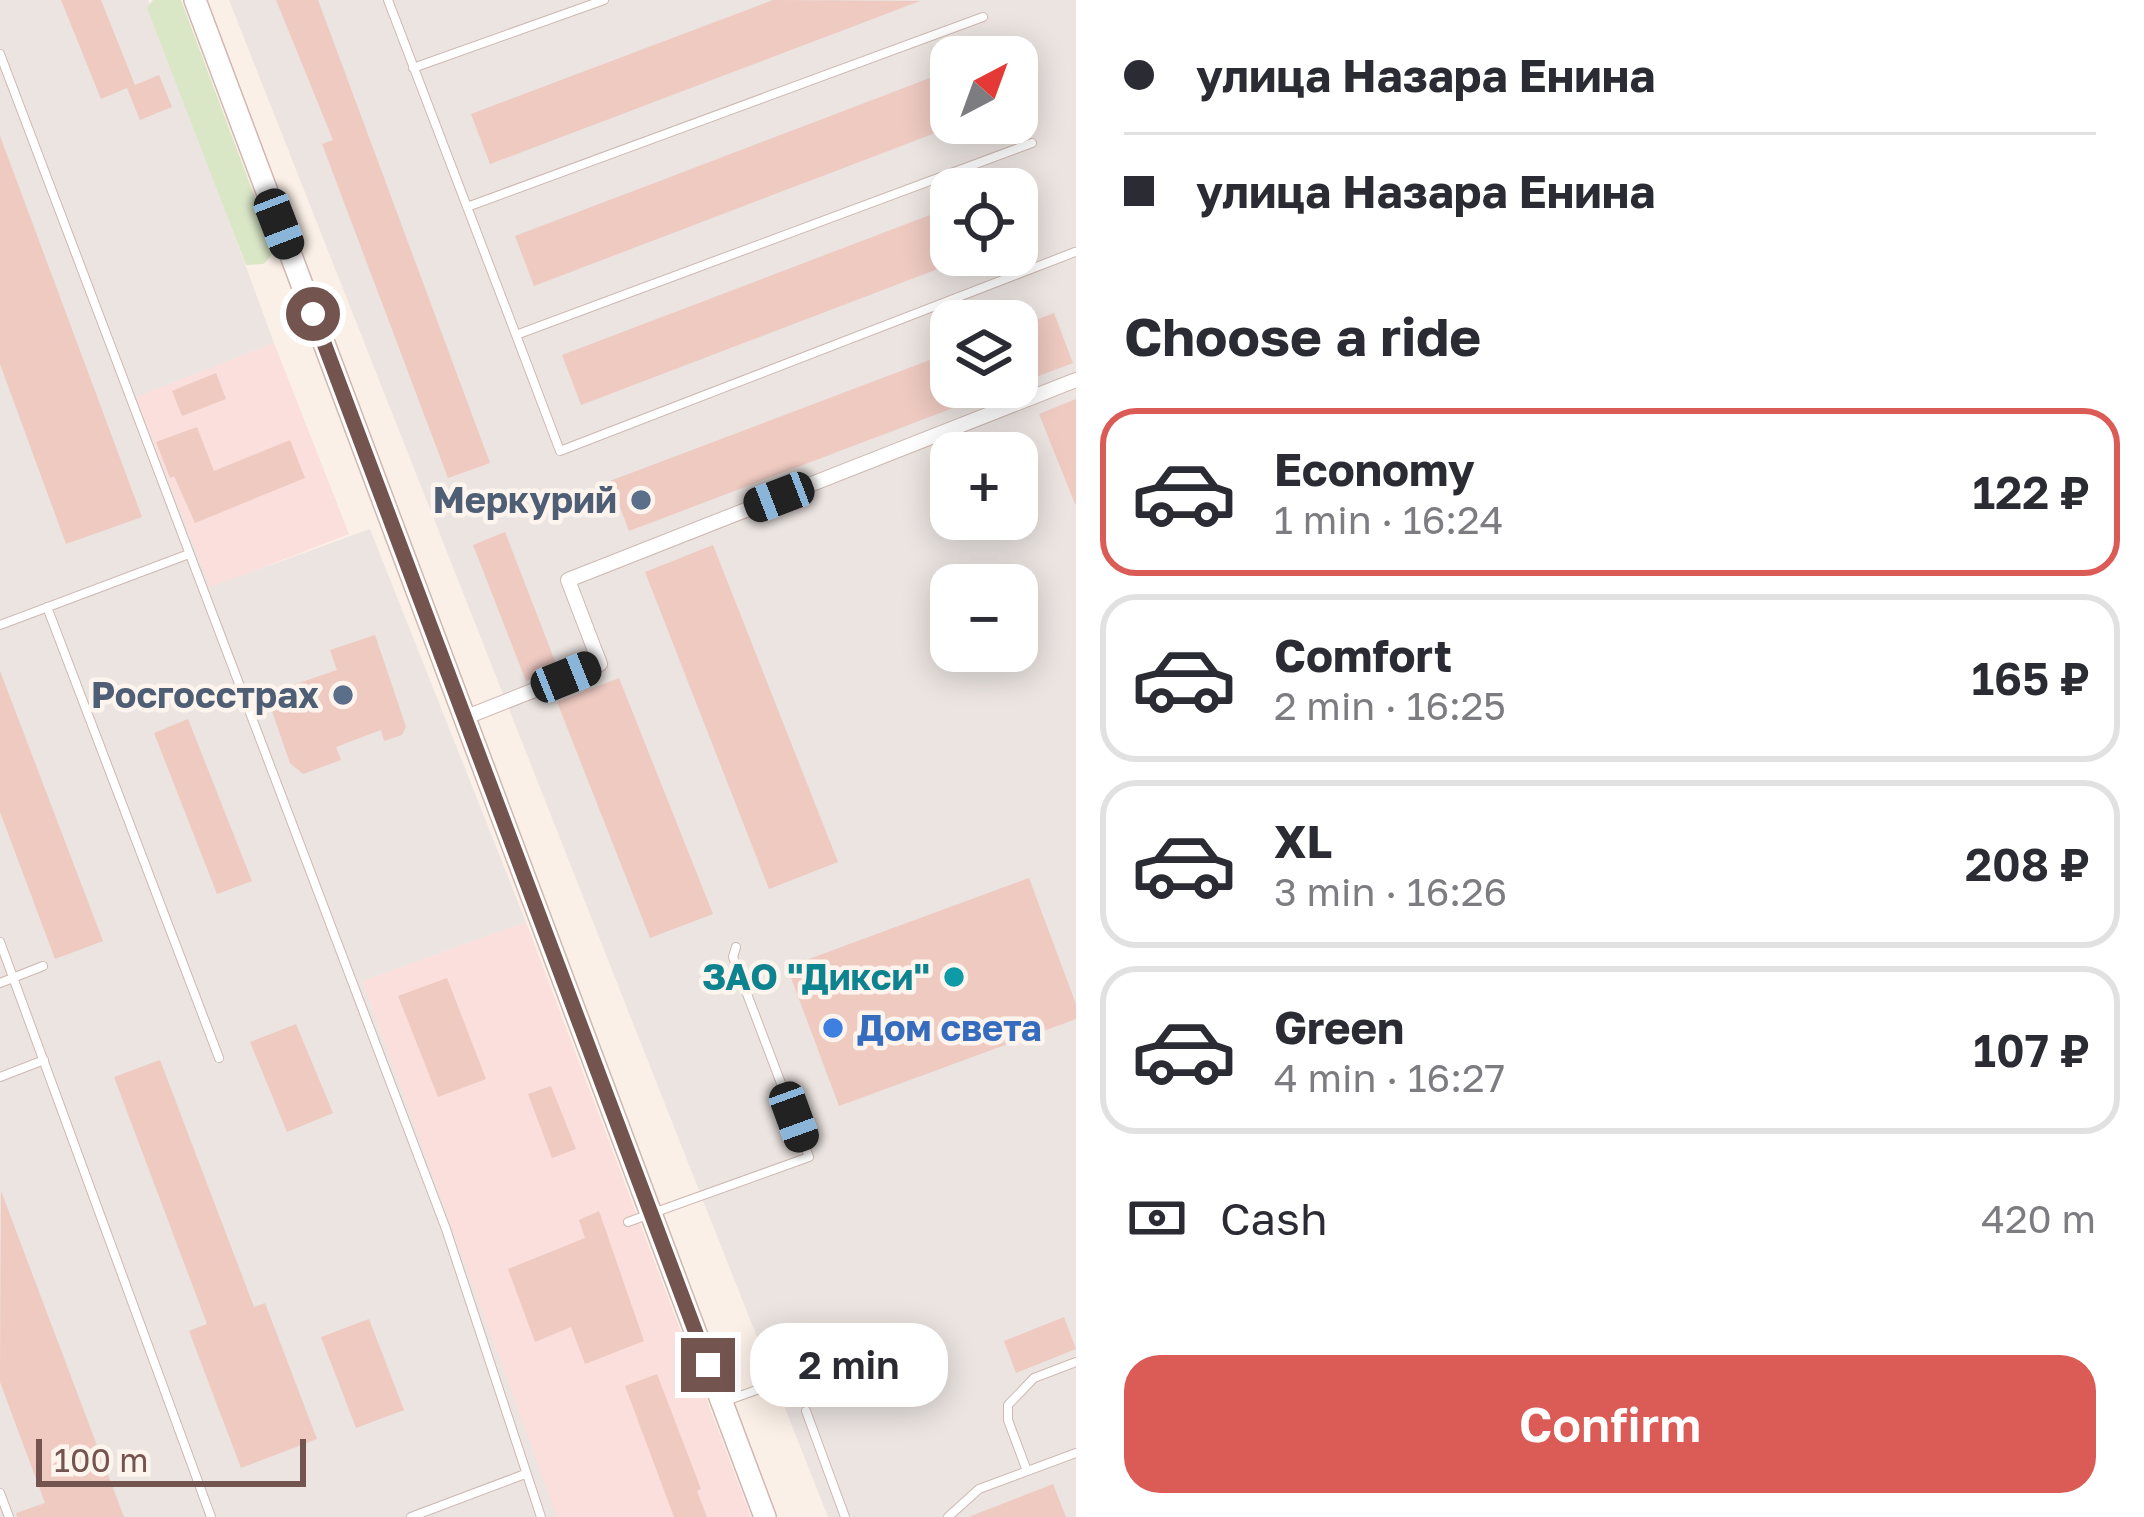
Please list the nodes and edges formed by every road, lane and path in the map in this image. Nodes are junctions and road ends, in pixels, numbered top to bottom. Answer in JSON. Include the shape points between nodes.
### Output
{"nodes":[{"id":1,"x":195,"y":0,"type":"edge"},
{"id":2,"x":388,"y":0,"type":"edge"},
{"id":3,"x":604,"y":0,"type":"edge"},
{"id":4,"x":983,"y":16,"type":"dead end"},
{"id":5,"x":0,"y":54,"type":"edge"},
{"id":6,"x":413,"y":68,"type":"junction"},
{"id":7,"x":1027,"y":144,"type":"edge"},
{"id":8,"x":467,"y":207,"type":"junction"},
{"id":9,"x":1075,"y":252,"type":"edge"},
{"id":10,"x":516,"y":335,"type":"junction"},
{"id":11,"x":1076,"y":380,"type":"edge"},
{"id":12,"x":190,"y":554,"type":"junction"},
{"id":13,"x":47,"y":608,"type":"junction"},
{"id":14,"x":0,"y":625,"type":"edge"},
{"id":15,"x":464,"y":718,"type":"junction"},
{"id":16,"x":0,"y":942,"type":"edge"},
{"id":17,"x":736,"y":947,"type":"dead end"},
{"id":18,"x":44,"y":966,"type":"dead end"},
{"id":19,"x":13,"y":978,"type":"junction"},
{"id":20,"x":0,"y":983,"type":"edge"},
{"id":21,"x":219,"y":1058,"type":"dead end"},
{"id":22,"x":44,"y":1060,"type":"junction"},
{"id":23,"x":0,"y":1077,"type":"edge"},
{"id":24,"x":651,"y":1214,"type":"junction"},
{"id":25,"x":628,"y":1222,"type":"dead end"},
{"id":26,"x":1076,"y":1362,"type":"edge"},
{"id":27,"x":765,"y":1387,"type":"dead end"},
{"id":28,"x":722,"y":1402,"type":"junction"},
{"id":29,"x":806,"y":1411,"type":"dead end"},
{"id":30,"x":1076,"y":1453,"type":"edge"},
{"id":31,"x":1028,"y":1471,"type":"junction"},
{"id":32,"x":525,"y":1474,"type":"junction"},
{"id":33,"x":0,"y":1492,"type":"edge"},
{"id":34,"x":9,"y":1517,"type":"edge"},
{"id":35,"x":212,"y":1517,"type":"edge"},
{"id":36,"x":411,"y":1517,"type":"edge"},
{"id":37,"x":541,"y":1517,"type":"edge"},
{"id":38,"x":765,"y":1517,"type":"edge"},
{"id":39,"x":845,"y":1517,"type":"edge"},
{"id":40,"x":948,"y":1517,"type":"edge"}],
"edges":[{"from":1,"to":15,"type":"main road"},
{"from":2,"to":6,"type":"lane"},
{"from":3,"to":6,"type":"lane"},
{"from":4,"to":8,"type":"lane"},
{"from":5,"to":12,"type":"lane"},
{"from":6,"to":8,"type":"lane"},
{"from":7,"to":10,"type":"lane"},
{"from":8,"to":10,"type":"lane"},
{"from":9,"to":10,"type":"lane","via":[[560,452]]},
{"from":11,"to":15,"type":"street","via":[[568,580],[600,664]]},
{"from":12,"to":13,"type":"lane"},
{"from":12,"to":32,"type":"lane","via":[[446,1229]]},
{"from":13,"to":14,"type":"lane"},
{"from":13,"to":21,"type":"lane"},
{"from":15,"to":24,"type":"main road"},
{"from":16,"to":19,"type":"lane"},
{"from":17,"to":24,"type":"lane","via":[[733,957],[809,1157]]},
{"from":18,"to":19,"type":"lane"},
{"from":19,"to":20,"type":"lane"},
{"from":19,"to":22,"type":"lane"},
{"from":22,"to":23,"type":"lane"},
{"from":22,"to":35,"type":"lane"},
{"from":24,"to":25,"type":"lane"},
{"from":24,"to":28,"type":"main road"},
{"from":26,"to":31,"type":"lane","via":[[1034,1378],[1008,1405]]},
{"from":27,"to":28,"type":"lane"},
{"from":28,"to":38,"type":"main road"},
{"from":29,"to":39,"type":"lane"},
{"from":30,"to":31,"type":"lane"},
{"from":31,"to":40,"type":"lane","via":[[980,1489]]},
{"from":32,"to":36,"type":"lane"},
{"from":32,"to":37,"type":"lane"},
{"from":33,"to":34,"type":"lane"}]}
